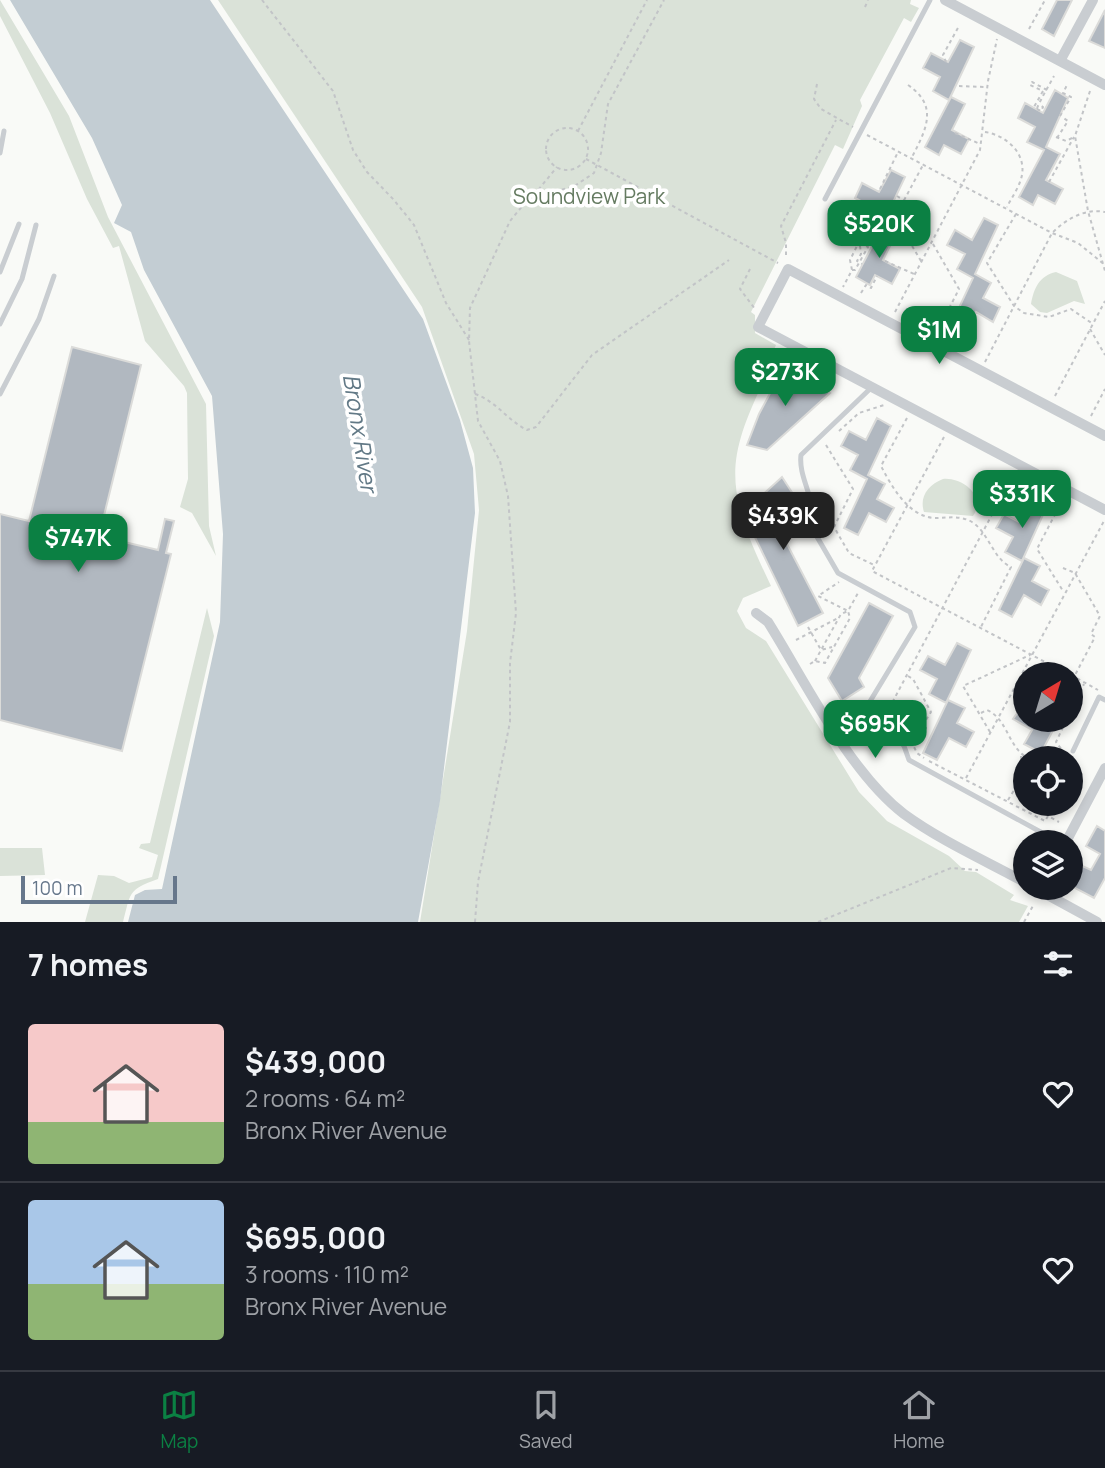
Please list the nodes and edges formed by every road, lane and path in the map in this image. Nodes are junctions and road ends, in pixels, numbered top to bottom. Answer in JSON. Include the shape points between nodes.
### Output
{"nodes":[{"id":1,"x":262,"y":0,"type":"edge"},
{"id":2,"x":647,"y":0,"type":"edge"},
{"id":3,"x":664,"y":0,"type":"edge"},
{"id":4,"x":868,"y":0,"type":"edge"},
{"id":5,"x":930,"y":0,"type":"edge"},
{"id":6,"x":945,"y":0,"type":"edge"},
{"id":7,"x":1045,"y":0,"type":"edge"},
{"id":8,"x":1093,"y":0,"type":"edge"},
{"id":9,"x":864,"y":7,"type":"dead end"},
{"id":10,"x":959,"y":26,"type":"dead end"},
{"id":11,"x":1029,"y":29,"type":"dead end"},
{"id":12,"x":1000,"y":30,"type":"junction"},
{"id":13,"x":1060,"y":61,"type":"junction"},
{"id":14,"x":946,"y":62,"type":"dead end"},
{"id":15,"x":1054,"y":76,"type":"dead end"},
{"id":16,"x":1068,"y":83,"type":"dead end"},
{"id":17,"x":1100,"y":83,"type":"edge"},
{"id":18,"x":817,"y":84,"type":"dead end"},
{"id":19,"x":908,"y":85,"type":"dead end"},
{"id":20,"x":959,"y":86,"type":"dead end"},
{"id":21,"x":987,"y":87,"type":"junction"},
{"id":22,"x":1047,"y":90,"type":"junction"},
{"id":23,"x":837,"y":119,"type":"junction"},
{"id":24,"x":4,"y":131,"type":"dead end"},
{"id":25,"x":579,"y":131,"type":"junction"},
{"id":26,"x":860,"y":131,"type":"junction"},
{"id":27,"x":984,"y":132,"type":"junction"},
{"id":28,"x":955,"y":133,"type":"dead end"},
{"id":29,"x":1074,"y":136,"type":"junction"},
{"id":30,"x":981,"y":144,"type":"junction"},
{"id":31,"x":899,"y":151,"type":"junction"},
{"id":32,"x":0,"y":153,"type":"edge"},
{"id":33,"x":911,"y":158,"type":"junction"},
{"id":34,"x":586,"y":159,"type":"junction"},
{"id":35,"x":598,"y":165,"type":"junction"},
{"id":36,"x":923,"y":165,"type":"junction"},
{"id":37,"x":556,"y":167,"type":"junction"},
{"id":38,"x":1049,"y":182,"type":"dead end"},
{"id":39,"x":962,"y":185,"type":"junction"},
{"id":40,"x":880,"y":189,"type":"dead end"},
{"id":41,"x":534,"y":196,"type":"junction"},
{"id":42,"x":897,"y":197,"type":"dead end"},
{"id":43,"x":825,"y":199,"type":"dead end"},
{"id":44,"x":904,"y":201,"type":"junction"},
{"id":45,"x":1006,"y":209,"type":"junction"},
{"id":46,"x":842,"y":211,"type":"dead end"},
{"id":47,"x":1088,"y":211,"type":"junction"},
{"id":48,"x":1105,"y":212,"type":"edge"},
{"id":49,"x":891,"y":214,"type":"dead end"},
{"id":50,"x":1016,"y":214,"type":"junction"},
{"id":51,"x":895,"y":217,"type":"junction"},
{"id":52,"x":19,"y":224,"type":"dead end"},
{"id":53,"x":36,"y":225,"type":"dead end"},
{"id":54,"x":1052,"y":233,"type":"junction"},
{"id":55,"x":860,"y":242,"type":"junction"},
{"id":56,"x":932,"y":243,"type":"junction"},
{"id":57,"x":786,"y":254,"type":"dead end"},
{"id":58,"x":729,"y":260,"type":"dead end"},
{"id":59,"x":885,"y":261,"type":"dead end"},
{"id":60,"x":922,"y":262,"type":"junction"},
{"id":61,"x":860,"y":263,"type":"junction"},
{"id":62,"x":1101,"y":263,"type":"junction"},
{"id":63,"x":1105,"y":265,"type":"edge"},
{"id":64,"x":750,"y":268,"type":"dead end"},
{"id":65,"x":788,"y":269,"type":"junction"},
{"id":66,"x":852,"y":270,"type":"junction"},
{"id":67,"x":1105,"y":271,"type":"edge"},
{"id":68,"x":0,"y":272,"type":"edge"},
{"id":69,"x":915,"y":275,"type":"junction"},
{"id":70,"x":54,"y":276,"type":"dead end"},
{"id":71,"x":877,"y":276,"type":"dead end"},
{"id":72,"x":846,"y":281,"type":"dead end"},
{"id":73,"x":960,"y":289,"type":"junction"},
{"id":74,"x":965,"y":292,"type":"dead end"},
{"id":75,"x":861,"y":293,"type":"dead end"},
{"id":76,"x":1105,"y":301,"type":"edge"},
{"id":77,"x":951,"y":305,"type":"junction"},
{"id":78,"x":1014,"y":306,"type":"junction"},
{"id":79,"x":957,"y":308,"type":"dead end"},
{"id":80,"x":758,"y":313,"type":"dead end"},
{"id":81,"x":977,"y":316,"type":"dead end"},
{"id":82,"x":890,"y":323,"type":"junction"},
{"id":83,"x":0,"y":324,"type":"edge"},
{"id":84,"x":1093,"y":324,"type":"junction"},
{"id":85,"x":1090,"y":329,"type":"junction"},
{"id":86,"x":469,"y":341,"type":"junction"},
{"id":87,"x":931,"y":344,"type":"junction"},
{"id":88,"x":960,"y":346,"type":"dead end"},
{"id":89,"x":1105,"y":355,"type":"edge"},
{"id":90,"x":981,"y":370,"type":"junction"},
{"id":91,"x":872,"y":387,"type":"junction"},
{"id":92,"x":1105,"y":389,"type":"edge"},
{"id":93,"x":0,"y":394,"type":"edge"},
{"id":94,"x":475,"y":394,"type":"junction"},
{"id":95,"x":885,"y":405,"type":"dead end"},
{"id":96,"x":1049,"y":406,"type":"junction"},
{"id":97,"x":907,"y":417,"type":"dead end"},
{"id":98,"x":1086,"y":426,"type":"junction"},
{"id":99,"x":834,"y":436,"type":"dead end"},
{"id":100,"x":944,"y":436,"type":"dead end"},
{"id":101,"x":1105,"y":436,"type":"edge"},
{"id":102,"x":825,"y":443,"type":"dead end"},
{"id":103,"x":1013,"y":474,"type":"dead end"},
{"id":104,"x":1062,"y":500,"type":"dead end"},
{"id":105,"x":908,"y":505,"type":"junction"},
{"id":106,"x":1105,"y":510,"type":"edge"},
{"id":107,"x":1102,"y":522,"type":"dead end"},
{"id":108,"x":983,"y":532,"type":"junction"},
{"id":109,"x":875,"y":566,"type":"junction"},
{"id":110,"x":1063,"y":568,"type":"dead end"},
{"id":111,"x":1075,"y":573,"type":"junction"},
{"id":112,"x":846,"y":577,"type":"junction"},
{"id":113,"x":861,"y":586,"type":"junction"},
{"id":114,"x":1064,"y":593,"type":"junction"},
{"id":115,"x":942,"y":608,"type":"junction"},
{"id":116,"x":848,"y":611,"type":"junction"},
{"id":117,"x":756,"y":613,"type":"dead end"},
{"id":118,"x":839,"y":618,"type":"junction"},
{"id":119,"x":808,"y":627,"type":"dead end"},
{"id":120,"x":980,"y":628,"type":"junction"},
{"id":121,"x":811,"y":633,"type":"junction"},
{"id":122,"x":796,"y":640,"type":"dead end"},
{"id":123,"x":834,"y":647,"type":"junction"},
{"id":124,"x":821,"y":650,"type":"junction"},
{"id":125,"x":1031,"y":654,"type":"junction"},
{"id":126,"x":816,"y":660,"type":"junction"},
{"id":127,"x":1046,"y":662,"type":"edge"},
{"id":128,"x":1080,"y":662,"type":"edge"},
{"id":129,"x":810,"y":664,"type":"dead end"},
{"id":130,"x":907,"y":675,"type":"junction"},
{"id":131,"x":1084,"y":683,"type":"edge"},
{"id":132,"x":1105,"y":693,"type":"edge"},
{"id":133,"x":1105,"y":700,"type":"edge"},
{"id":134,"x":980,"y":714,"type":"junction"},
{"id":135,"x":999,"y":715,"type":"junction"},
{"id":136,"x":886,"y":720,"type":"joint"},
{"id":137,"x":834,"y":728,"type":"junction"},
{"id":138,"x":903,"y":730,"type":"dead end"},
{"id":139,"x":990,"y":732,"type":"junction"},
{"id":140,"x":855,"y":738,"type":"dead end"},
{"id":141,"x":909,"y":738,"type":"dead end"},
{"id":142,"x":915,"y":746,"type":"junction"},
{"id":143,"x":1016,"y":746,"type":"edge"},
{"id":144,"x":1075,"y":746,"type":"edge"},
{"id":145,"x":1105,"y":768,"type":"edge"},
{"id":146,"x":965,"y":780,"type":"junction"},
{"id":147,"x":960,"y":789,"type":"junction"},
{"id":148,"x":1013,"y":792,"type":"edge"},
{"id":149,"x":1007,"y":802,"type":"junction"},
{"id":150,"x":1059,"y":822,"type":"dead end"},
{"id":151,"x":1037,"y":830,"type":"edge"},
{"id":152,"x":1072,"y":830,"type":"edge"},
{"id":153,"x":978,"y":870,"type":"dead end"},
{"id":154,"x":1013,"y":876,"type":"edge"},
{"id":155,"x":1035,"y":900,"type":"edge"},
{"id":156,"x":1058,"y":900,"type":"edge"},
{"id":157,"x":1034,"y":904,"type":"joint"},
{"id":158,"x":475,"y":922,"type":"edge"},
{"id":159,"x":818,"y":922,"type":"edge"},
{"id":160,"x":1024,"y":922,"type":"edge"},
{"id":161,"x":1097,"y":922,"type":"edge"}],
"edges":[{"from":1,"to":86,"type":"path","via":[[333,91],[353,149],[414,225],[446,303]]},
{"from":2,"to":25,"type":"path"},
{"from":3,"to":35,"type":"path","via":[[608,104]]},
{"from":4,"to":9,"type":"path"},
{"from":5,"to":26,"type":"lane"},
{"from":6,"to":12,"type":"street"},
{"from":7,"to":11,"type":"path"},
{"from":8,"to":13,"type":"street"},
{"from":10,"to":14,"type":"path","via":[[943,55]]},
{"from":12,"to":13,"type":"street"},
{"from":12,"to":21,"type":"path"},
{"from":13,"to":17,"type":"street"},
{"from":15,"to":22,"type":"path"},
{"from":16,"to":29,"type":"path","via":[[1063,93],[1070,97],[1060,116],[1068,121],[1056,138],[1069,141]]},
{"from":17,"to":29,"type":"path"},
{"from":18,"to":23,"type":"path","via":[[816,104]]},
{"from":19,"to":33,"type":"path","via":[[916,90],[929,116]]},
{"from":20,"to":21,"type":"path"},
{"from":21,"to":27,"type":"path"},
{"from":22,"to":22,"type":"path","via":[[1038,106],[1034,107],[1043,91],[1030,85],[1032,82]]},
{"from":23,"to":26,"type":"path"},
{"from":23,"to":57,"type":"path","via":[[780,226]]},
{"from":24,"to":32,"type":"lane"},
{"from":25,"to":34,"type":"path","via":[[587,142]]},
{"from":25,"to":37,"type":"path","via":[[558,130],[548,140],[547,155]]},
{"from":26,"to":31,"type":"path"},
{"from":26,"to":43,"type":"lane"},
{"from":27,"to":30,"type":"path"},
{"from":27,"to":45,"type":"path","via":[[1007,139],[1020,158],[1021,178]]},
{"from":28,"to":30,"type":"path"},
{"from":29,"to":38,"type":"path"},
{"from":29,"to":47,"type":"path"},
{"from":30,"to":39,"type":"path"},
{"from":31,"to":33,"type":"path"},
{"from":31,"to":40,"type":"path"},
{"from":33,"to":36,"type":"path"},
{"from":34,"to":35,"type":"path"},
{"from":34,"to":37,"type":"path","via":[[576,168]]},
{"from":35,"to":41,"type":"path","via":[[573,187]]},
{"from":35,"to":65,"type":"path"},
{"from":36,"to":39,"type":"path"},
{"from":36,"to":44,"type":"path"},
{"from":37,"to":41,"type":"path"},
{"from":39,"to":45,"type":"path"},
{"from":39,"to":56,"type":"path"},
{"from":41,"to":86,"type":"path","via":[[510,221],[475,293]]},
{"from":42,"to":44,"type":"path"},
{"from":44,"to":51,"type":"path"},
{"from":45,"to":50,"type":"path"},
{"from":46,"to":55,"type":"path"},
{"from":47,"to":48,"type":"path"},
{"from":47,"to":54,"type":"path"},
{"from":47,"to":62,"type":"path"},
{"from":49,"to":51,"type":"path"},
{"from":50,"to":54,"type":"path"},
{"from":50,"to":78,"type":"path","via":[[988,263]]},
{"from":51,"to":60,"type":"path"},
{"from":52,"to":68,"type":"lane"},
{"from":53,"to":83,"type":"lane","via":[[22,279]]},
{"from":54,"to":62,"type":"path","via":[[1078,243]]},
{"from":54,"to":78,"type":"path"},
{"from":55,"to":61,"type":"path"},
{"from":55,"to":61,"type":"path","via":[[868,247]]},
{"from":55,"to":66,"type":"path","via":[[850,260]]},
{"from":56,"to":60,"type":"path"},
{"from":56,"to":73,"type":"path"},
{"from":58,"to":94,"type":"path","via":[[592,355],[536,426],[527,430],[487,398]]},
{"from":59,"to":69,"type":"path"},
{"from":60,"to":69,"type":"path"},
{"from":61,"to":66,"type":"path"},
{"from":62,"to":63,"type":"path"},
{"from":62,"to":67,"type":"path"},
{"from":64,"to":80,"type":"path","via":[[740,289]]},
{"from":65,"to":82,"type":"street"},
{"from":65,"to":91,"type":"street","via":[[758,327]]},
{"from":66,"to":72,"type":"path"},
{"from":69,"to":82,"type":"path"},
{"from":70,"to":93,"type":"lane","via":[[39,319]]},
{"from":71,"to":75,"type":"path","via":[[871,288],[866,285]]},
{"from":73,"to":74,"type":"path"},
{"from":73,"to":77,"type":"path"},
{"from":76,"to":84,"type":"path"},
{"from":77,"to":79,"type":"path"},
{"from":77,"to":87,"type":"path"},
{"from":78,"to":84,"type":"path","via":[[1038,317],[1071,309]]},
{"from":78,"to":90,"type":"path"},
{"from":81,"to":88,"type":"path"},
{"from":82,"to":87,"type":"street"},
{"from":84,"to":85,"type":"path"},
{"from":85,"to":89,"type":"path"},
{"from":85,"to":96,"type":"path"},
{"from":86,"to":94,"type":"path"},
{"from":87,"to":90,"type":"street"},
{"from":90,"to":96,"type":"street"},
{"from":91,"to":106,"type":"street"},
{"from":91,"to":112,"type":"lane","via":[[801,455],[799,469],[813,507],[809,523],[838,573]]},
{"from":92,"to":98,"type":"path"},
{"from":94,"to":158,"type":"path","via":[[478,421],[505,479],[516,613],[510,722],[478,882]]},
{"from":95,"to":99,"type":"path","via":[[859,413]]},
{"from":96,"to":98,"type":"street"},
{"from":97,"to":105,"type":"path","via":[[881,466]]},
{"from":98,"to":101,"type":"street"},
{"from":100,"to":105,"type":"path"},
{"from":102,"to":109,"type":"path","via":[[853,489],[834,527],[849,553]]},
{"from":103,"to":108,"type":"path"},
{"from":104,"to":114,"type":"path","via":[[1037,549]]},
{"from":105,"to":108,"type":"path","via":[[931,518],[962,517]]},
{"from":105,"to":109,"type":"path"},
{"from":107,"to":111,"type":"path"},
{"from":108,"to":115,"type":"path"},
{"from":108,"to":120,"type":"path","via":[[1003,564],[1011,567]]},
{"from":109,"to":115,"type":"path","via":[[872,571]]},
{"from":110,"to":111,"type":"path"},
{"from":111,"to":114,"type":"path"},
{"from":111,"to":128,"type":"path","via":[[1100,616],[1091,635],[1096,637]]},
{"from":112,"to":113,"type":"lane"},
{"from":112,"to":116,"type":"path","via":[[818,596]]},
{"from":113,"to":116,"type":"path"},
{"from":113,"to":137,"type":"lane","via":[[910,612],[915,627],[866,708]]},
{"from":114,"to":125,"type":"path"},
{"from":115,"to":120,"type":"path"},
{"from":115,"to":130,"type":"path"},
{"from":116,"to":118,"type":"path"},
{"from":116,"to":123,"type":"path","via":[[850,618]]},
{"from":117,"to":137,"type":"street","via":[[768,622]]},
{"from":118,"to":121,"type":"path"},
{"from":118,"to":124,"type":"path"},
{"from":119,"to":121,"type":"path"},
{"from":120,"to":125,"type":"path"},
{"from":121,"to":122,"type":"path"},
{"from":121,"to":124,"type":"path"},
{"from":123,"to":124,"type":"path"},
{"from":123,"to":126,"type":"path","via":[[825,663]]},
{"from":124,"to":126,"type":"path"},
{"from":125,"to":127,"type":"path"},
{"from":125,"to":134,"type":"path","via":[[963,686]]},
{"from":125,"to":135,"type":"path"},
{"from":126,"to":129,"type":"path"},
{"from":130,"to":138,"type":"path","via":[[892,703]]},
{"from":130,"to":142,"type":"path","via":[[931,712]]},
{"from":131,"to":132,"type":"path"},
{"from":133,"to":144,"type":"lane","via":[[1099,697]]},
{"from":134,"to":135,"type":"path","via":[[987,710]]},
{"from":134,"to":139,"type":"path"},
{"from":135,"to":139,"type":"path"},
{"from":135,"to":143,"type":"path"},
{"from":136,"to":140,"type":"path"},
{"from":136,"to":147,"type":"lane","via":[[909,760]]},
{"from":137,"to":154,"type":"street","via":[[879,791],[905,814]]},
{"from":139,"to":146,"type":"path"},
{"from":141,"to":142,"type":"path"},
{"from":142,"to":146,"type":"path","via":[[923,758]]},
{"from":145,"to":152,"type":"street"},
{"from":146,"to":147,"type":"path"},
{"from":146,"to":149,"type":"path"},
{"from":147,"to":151,"type":"lane"},
{"from":148,"to":149,"type":"path"},
{"from":149,"to":150,"type":"path","via":[[1045,821],[1048,816]]},
{"from":153,"to":159,"type":"path","via":[[951,868]]},
{"from":155,"to":157,"type":"street"},
{"from":156,"to":161,"type":"street"},
{"from":157,"to":160,"type":"path"}]}
